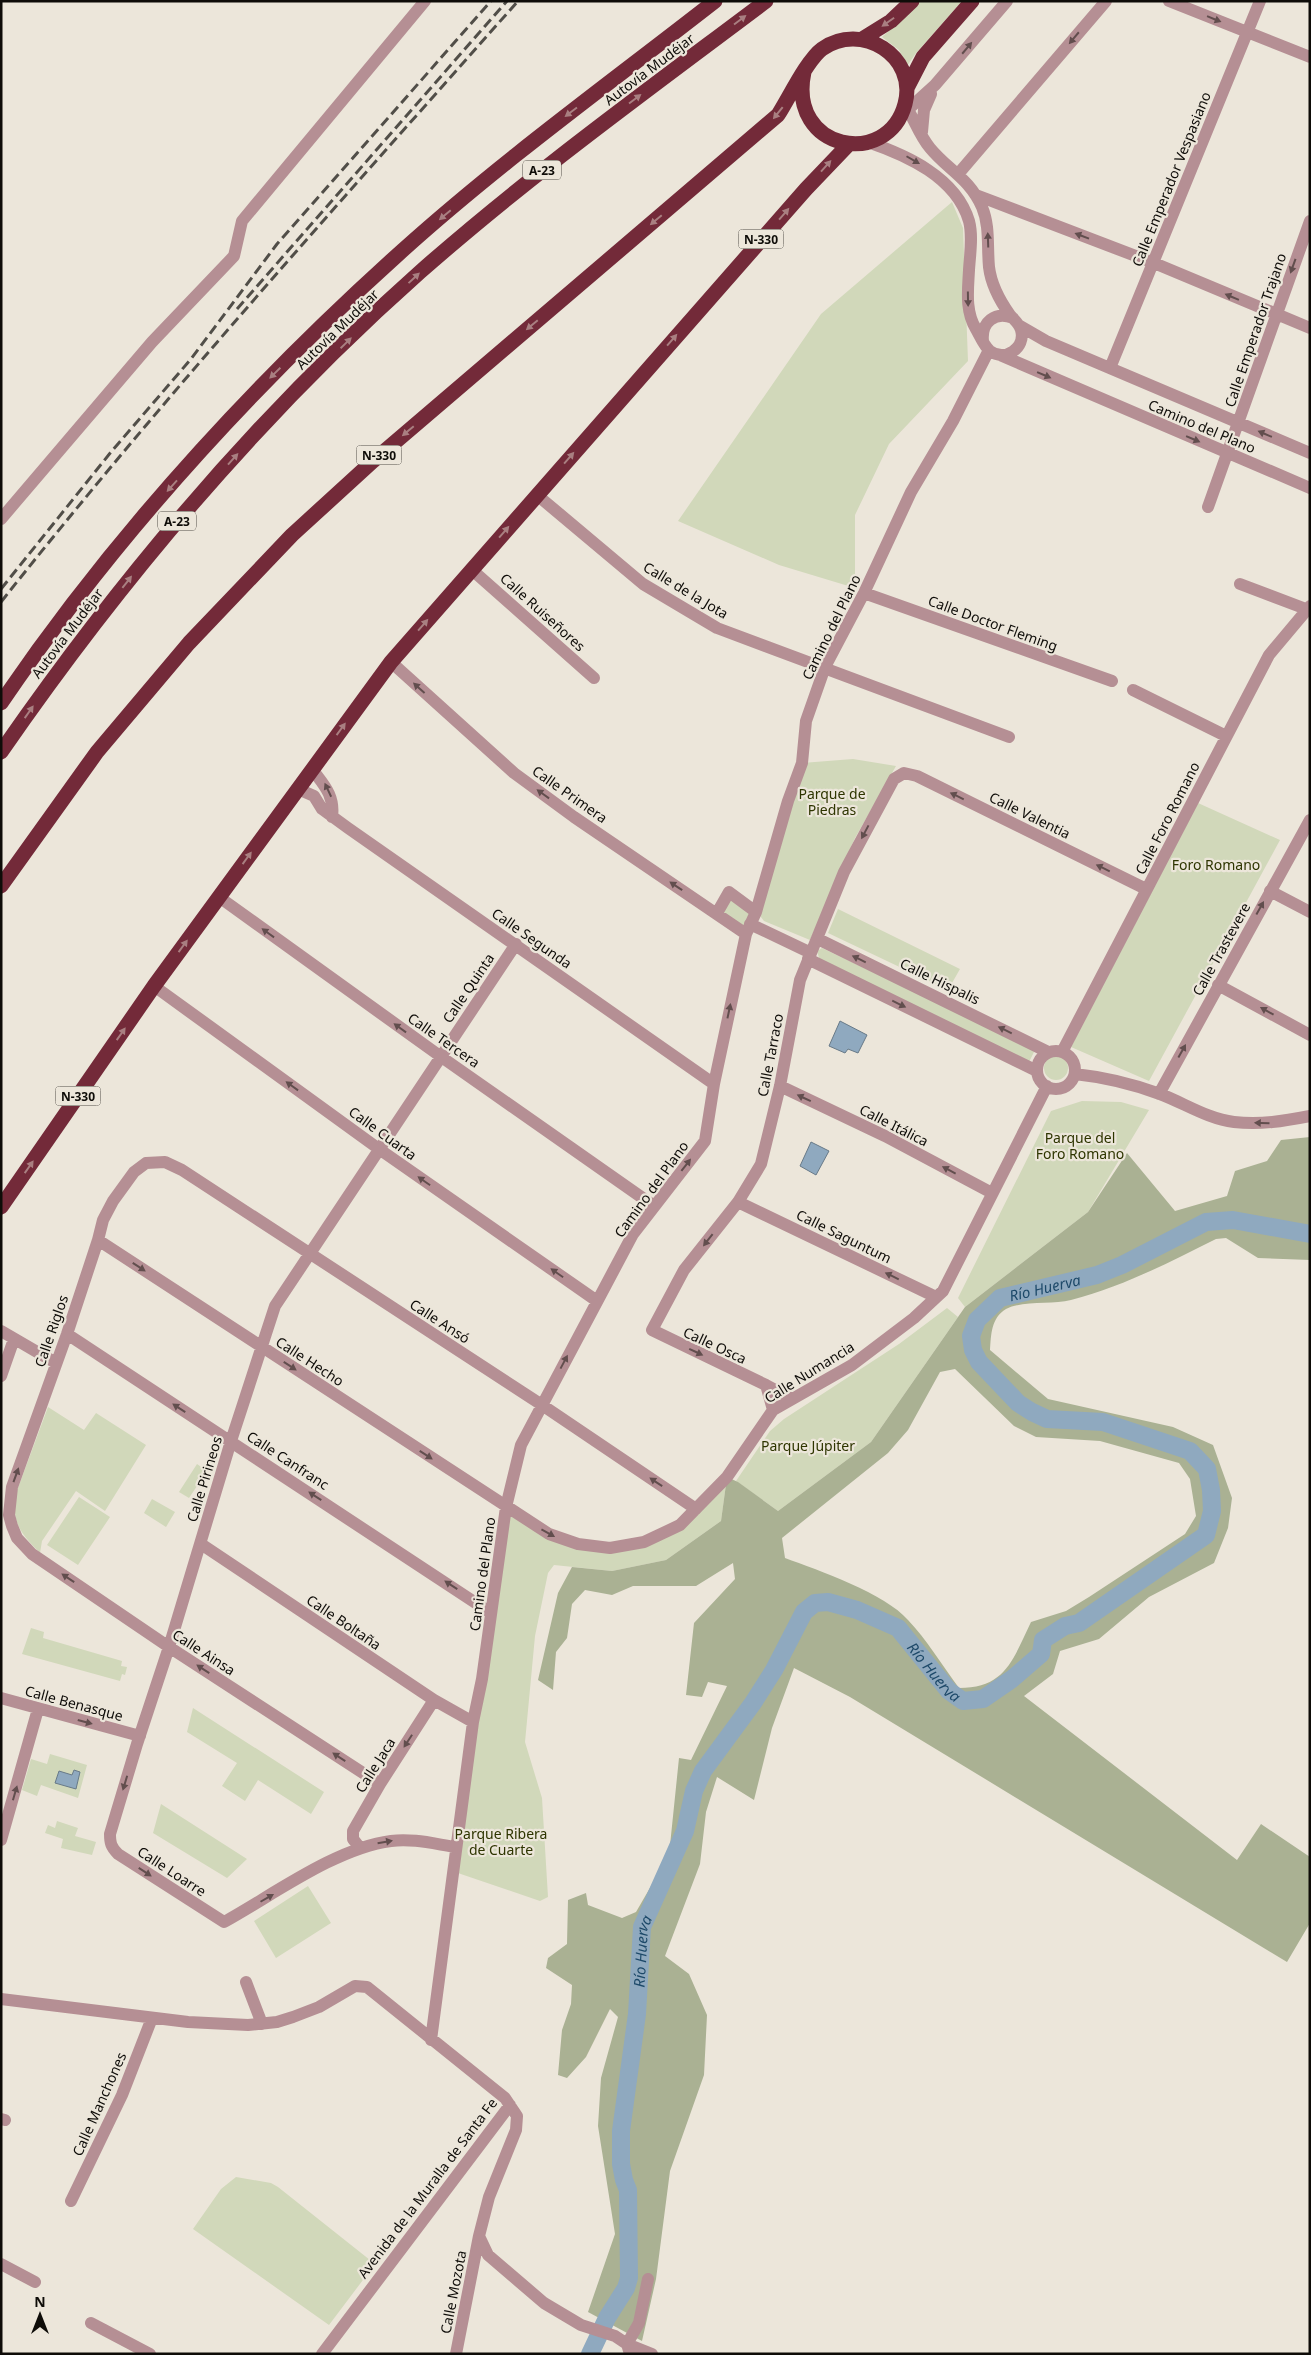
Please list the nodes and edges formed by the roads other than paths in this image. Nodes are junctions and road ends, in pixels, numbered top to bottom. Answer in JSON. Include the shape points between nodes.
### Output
{"nodes":[{"id":1,"x":425,"y":1,"type":"edge"},
{"id":2,"x":715,"y":1,"type":"edge"},
{"id":3,"x":766,"y":1,"type":"edge"},
{"id":4,"x":912,"y":1,"type":"edge"},
{"id":5,"x":972,"y":1,"type":"edge"},
{"id":6,"x":1007,"y":1,"type":"edge"},
{"id":7,"x":1106,"y":1,"type":"edge"},
{"id":8,"x":1169,"y":1,"type":"edge"},
{"id":9,"x":1260,"y":1,"type":"edge"},
{"id":10,"x":1246,"y":32,"type":"junction"},
{"id":11,"x":862,"y":39,"type":"junction"},
{"id":12,"x":1310,"y":57,"type":"edge"},
{"id":13,"x":804,"y":72,"type":"junction"},
{"id":14,"x":935,"y":85,"type":"junction"},
{"id":15,"x":907,"y":88,"type":"junction"},
{"id":16,"x":905,"y":110,"type":"junction"},
{"id":17,"x":922,"y":136,"type":"junction"},
{"id":18,"x":868,"y":142,"type":"junction"},
{"id":19,"x":849,"y":144,"type":"junction"},
{"id":20,"x":959,"y":173,"type":"junction"},
{"id":21,"x":976,"y":195,"type":"junction"},
{"id":22,"x":1310,"y":220,"type":"edge"},
{"id":23,"x":1154,"y":264,"type":"junction"},
{"id":24,"x":1275,"y":315,"type":"junction"},
{"id":25,"x":1016,"y":322,"type":"junction"},
{"id":26,"x":1310,"y":328,"type":"edge"},
{"id":27,"x":991,"y":349,"type":"junction"},
{"id":28,"x":1110,"y":368,"type":"junction"},
{"id":29,"x":1239,"y":423,"type":"junction"},
{"id":30,"x":1310,"y":453,"type":"edge"},
{"id":31,"x":1228,"y":454,"type":"junction"},
{"id":32,"x":1310,"y":488,"type":"edge"},
{"id":33,"x":536,"y":495,"type":"junction"},
{"id":34,"x":1208,"y":506,"type":"dead end"},
{"id":35,"x":1,"y":519,"type":"edge"},
{"id":36,"x":471,"y":569,"type":"junction"},
{"id":37,"x":1240,"y":584,"type":"dead end"},
{"id":38,"x":864,"y":593,"type":"junction"},
{"id":39,"x":1308,"y":607,"type":"edge"},
{"id":40,"x":391,"y":662,"type":"junction"},
{"id":41,"x":825,"y":667,"type":"junction"},
{"id":42,"x":594,"y":678,"type":"dead end"},
{"id":43,"x":1112,"y":681,"type":"dead end"},
{"id":44,"x":1133,"y":690,"type":"dead end"},
{"id":45,"x":1,"y":703,"type":"edge"},
{"id":46,"x":1009,"y":736,"type":"dead end"},
{"id":47,"x":1226,"y":736,"type":"junction"},
{"id":48,"x":1,"y":752,"type":"edge"},
{"id":49,"x":312,"y":768,"type":"junction"},
{"id":50,"x":898,"y":775,"type":"joint"},
{"id":51,"x":298,"y":789,"type":"junction"},
{"id":52,"x":332,"y":816,"type":"junction"},
{"id":53,"x":1310,"y":820,"type":"edge"},
{"id":54,"x":1,"y":886,"type":"edge"},
{"id":55,"x":1146,"y":889,"type":"junction"},
{"id":56,"x":1270,"y":891,"type":"junction"},
{"id":57,"x":219,"y":897,"type":"junction"},
{"id":58,"x":1310,"y":912,"type":"edge"},
{"id":59,"x":717,"y":913,"type":"junction"},
{"id":60,"x":750,"y":923,"type":"junction"},
{"id":61,"x":818,"y":939,"type":"junction"},
{"id":62,"x":516,"y":944,"type":"junction"},
{"id":63,"x":809,"y":956,"type":"junction"},
{"id":64,"x":1218,"y":985,"type":"junction"},
{"id":65,"x":154,"y":986,"type":"junction"},
{"id":66,"x":1310,"y":1035,"type":"edge"},
{"id":67,"x":1048,"y":1052,"type":"junction"},
{"id":68,"x":1062,"y":1052,"type":"junction"},
{"id":69,"x":440,"y":1056,"type":"junction"},
{"id":70,"x":1037,"y":1071,"type":"junction"},
{"id":71,"x":1075,"y":1074,"type":"junction"},
{"id":72,"x":714,"y":1084,"type":"junction"},
{"id":73,"x":780,"y":1086,"type":"junction"},
{"id":74,"x":1047,"y":1086,"type":"junction"},
{"id":75,"x":1159,"y":1094,"type":"junction"},
{"id":76,"x":1310,"y":1116,"type":"edge"},
{"id":77,"x":379,"y":1149,"type":"junction"},
{"id":78,"x":165,"y":1162,"type":"joint"},
{"id":79,"x":992,"y":1193,"type":"junction"},
{"id":80,"x":738,"y":1202,"type":"junction"},
{"id":81,"x":654,"y":1206,"type":"junction"},
{"id":82,"x":1,"y":1207,"type":"edge"},
{"id":83,"x":98,"y":1240,"type":"junction"},
{"id":84,"x":310,"y":1253,"type":"junction"},
{"id":85,"x":936,"y":1297,"type":"junction"},
{"id":86,"x":598,"y":1301,"type":"junction"},
{"id":87,"x":652,"y":1330,"type":"joint"},
{"id":88,"x":1,"y":1331,"type":"edge"},
{"id":89,"x":67,"y":1334,"type":"junction"},
{"id":90,"x":14,"y":1339,"type":"junction"},
{"id":91,"x":261,"y":1347,"type":"junction"},
{"id":92,"x":56,"y":1363,"type":"junction"},
{"id":93,"x":1,"y":1376,"type":"edge"},
{"id":94,"x":766,"y":1385,"type":"junction"},
{"id":95,"x":792,"y":1400,"type":"junction"},
{"id":96,"x":542,"y":1405,"type":"junction"},
{"id":97,"x":773,"y":1410,"type":"junction"},
{"id":98,"x":231,"y":1441,"type":"junction"},
{"id":99,"x":506,"y":1507,"type":"junction"},
{"id":100,"x":696,"y":1509,"type":"junction"},
{"id":101,"x":17,"y":1538,"type":"joint"},
{"id":102,"x":200,"y":1544,"type":"junction"},
{"id":103,"x":491,"y":1613,"type":"junction"},
{"id":104,"x":170,"y":1647,"type":"junction"},
{"id":105,"x":1,"y":1698,"type":"edge"},
{"id":106,"x":434,"y":1700,"type":"junction"},
{"id":107,"x":38,"y":1709,"type":"junction"},
{"id":108,"x":474,"y":1722,"type":"junction"},
{"id":109,"x":140,"y":1736,"type":"junction"},
{"id":110,"x":380,"y":1784,"type":"junction"},
{"id":111,"x":1,"y":1840,"type":"edge"},
{"id":112,"x":110,"y":1841,"type":"joint"},
{"id":113,"x":456,"y":1847,"type":"junction"},
{"id":114,"x":360,"y":1848,"type":"junction"},
{"id":115,"x":246,"y":1982,"type":"dead end"},
{"id":116,"x":1,"y":1998,"type":"edge"},
{"id":117,"x":152,"y":2018,"type":"junction"},
{"id":118,"x":262,"y":2024,"type":"junction"},
{"id":119,"x":430,"y":2040,"type":"junction"},
{"id":120,"x":510,"y":2105,"type":"junction"},
{"id":121,"x":71,"y":2201,"type":"dead end"},
{"id":122,"x":479,"y":2236,"type":"junction"},
{"id":123,"x":1,"y":2264,"type":"edge"},
{"id":124,"x":648,"y":2279,"type":"dead end"},
{"id":125,"x":35,"y":2282,"type":"dead end"},
{"id":126,"x":91,"y":2323,"type":"dead end"},
{"id":127,"x":331,"y":2348,"type":"edge"},
{"id":128,"x":629,"y":2349,"type":"edge"},
{"id":129,"x":150,"y":2354,"type":"edge"},
{"id":130,"x":322,"y":2354,"type":"edge"},
{"id":131,"x":456,"y":2354,"type":"edge"},
{"id":132,"x":652,"y":2354,"type":"edge"}],
"edges":[{"from":1,"to":35,"type":"street","via":[[242,221],[234,256],[152,342]]},
{"from":2,"to":45,"type":"highway","name":"Autovía Mudéjar","number":"A-23","one_way":true,"via":[[528,145],[418,238],[262,385],[131,532]]},
{"from":48,"to":3,"type":"highway","name":"Autovía Mudéjar","number":"A-23","one_way":true,"via":[[57,671],[155,546],[283,403],[420,272],[546,167]]},
{"from":4,"to":11,"type":"highway","number":"N-330","one_way":true,"via":[[891,21]]},
{"from":5,"to":15,"type":"highway","number":"N-330","via":[[923,57]]},
{"from":14,"to":6,"type":"street","one_way":true},
{"from":7,"to":20,"type":"street","one_way":true},
{"from":8,"to":10,"type":"street","one_way":true},
{"from":9,"to":10,"type":"street","name":"Calle Emperador Vespasiano"},
{"from":10,"to":12,"type":"street"},
{"from":10,"to":23,"type":"street","name":"Calle Emperador Vespasiano"},
{"from":11,"to":13,"type":"highway","number":"N-330","via":[[834,42],[821,50]]},
{"from":11,"to":15,"type":"highway","number":"N-330","via":[[888,50],[904,74]]},
{"from":13,"to":19,"type":"highway","via":[[801,88],[809,119],[833,140]]},
{"from":13,"to":54,"type":"highway","number":"N-330","one_way":true,"via":[[778,115],[373,461],[292,535],[189,643],[97,752]]},
{"from":14,"to":16,"type":"street"},
{"from":14,"to":17,"type":"street","via":[[924,110]]},
{"from":15,"to":16,"type":"highway","number":"N-330"},
{"from":16,"to":17,"type":"street"},
{"from":16,"to":18,"type":"highway","via":[[884,134]]},
{"from":17,"to":20,"type":"street","via":[[931,149]]},
{"from":18,"to":19,"type":"highway"},
{"from":18,"to":27,"type":"street","one_way":true,"via":[[909,158],[931,172],[964,210],[971,232],[969,314]]},
{"from":33,"to":19,"type":"highway","number":"N-330","one_way":true,"via":[[825,167]]},
{"from":20,"to":21,"type":"street"},
{"from":23,"to":21,"type":"street","one_way":true},
{"from":25,"to":21,"type":"street","one_way":true,"via":[[991,276],[986,222]]},
{"from":22,"to":24,"type":"street","name":"Calle Emperador Trajano","one_way":true},
{"from":24,"to":23,"type":"street","one_way":true},
{"from":23,"to":28,"type":"street","name":"Calle Emperador Vespasiano"},
{"from":24,"to":26,"type":"street"},
{"from":24,"to":29,"type":"street","name":"Calle Emperador Trajano"},
{"from":25,"to":27,"type":"street","via":[[1022,338],[1016,349],[1012,353]]},
{"from":25,"to":27,"type":"street","via":[[1000,316],[988,322],[982,334]]},
{"from":25,"to":28,"type":"street","name":"Camino del Plano","via":[[1046,341]]},
{"from":27,"to":31,"type":"street","name":"Camino del Plano","one_way":true},
{"from":27,"to":38,"type":"street","name":"Camino del Plano","via":[[911,492]]},
{"from":28,"to":29,"type":"street","name":"Camino del Plano"},
{"from":30,"to":29,"type":"street","name":"Camino del Plano","one_way":true},
{"from":29,"to":31,"type":"street","name":"Calle Emperador Trajano"},
{"from":31,"to":32,"type":"street","name":"Camino del Plano"},
{"from":31,"to":34,"type":"street","name":"Calle Emperador Trajano"},
{"from":36,"to":33,"type":"highway","number":"N-330","one_way":true},
{"from":33,"to":41,"type":"street","name":"Calle de la Jota","via":[[643,584],[716,628]]},
{"from":40,"to":36,"type":"highway","number":"N-330","one_way":true},
{"from":36,"to":42,"type":"street","name":"Calle Ruiseñores"},
{"from":37,"to":39,"type":"street"},
{"from":38,"to":41,"type":"street","name":"Camino del Plano"},
{"from":38,"to":43,"type":"street","name":"Calle Doctor Fleming"},
{"from":39,"to":47,"type":"street","name":"Calle Foro Romano","via":[[1270,655]]},
{"from":49,"to":40,"type":"highway","number":"N-330","one_way":true},
{"from":59,"to":40,"type":"street","name":"Calle Primera","one_way":true,"via":[[574,817],[514,772]]},
{"from":41,"to":46,"type":"street","name":"Calle de la Jota"},
{"from":41,"to":60,"type":"street","name":"Camino del Plano","via":[[806,721],[802,763]]},
{"from":44,"to":47,"type":"street"},
{"from":47,"to":55,"type":"street","name":"Calle Foro Romano"},
{"from":49,"to":51,"type":"highway","number":"N-330"},
{"from":52,"to":49,"type":"street","one_way":true,"via":[[332,798]]},
{"from":55,"to":50,"type":"street","name":"Calle Valentia","one_way":true,"via":[[917,776]]},
{"from":50,"to":61,"type":"street","name":"Calle Tarraco","one_way":true,"via":[[844,872]]},
{"from":51,"to":52,"type":"street","name":"Calle Segunda","via":[[314,796],[322,809]]},
{"from":57,"to":51,"type":"highway","number":"N-330","one_way":true},
{"from":52,"to":62,"type":"street","name":"Calle Segunda"},
{"from":53,"to":56,"type":"street","name":"Calle Trastevere"},
{"from":55,"to":68,"type":"street","name":"Calle Foro Romano"},
{"from":56,"to":58,"type":"street"},
{"from":64,"to":56,"type":"street","name":"Calle Trastevere","one_way":true},
{"from":65,"to":57,"type":"highway","number":"N-330","one_way":true},
{"from":69,"to":57,"type":"street","name":"Calle Tercera","one_way":true},
{"from":59,"to":60,"type":"street","name":"Calle Primera"},
{"from":59,"to":60,"type":"street","via":[[730,892]]},
{"from":60,"to":63,"type":"street"},
{"from":72,"to":60,"type":"street","name":"Camino del Plano","one_way":true},
{"from":61,"to":63,"type":"street","name":"Calle Tarraco"},
{"from":67,"to":61,"type":"street","name":"Calle Hispalis","one_way":true},
{"from":62,"to":69,"type":"street","name":"Calle Quinta"},
{"from":62,"to":72,"type":"street","name":"Calle Segunda"},
{"from":63,"to":70,"type":"street","one_way":true},
{"from":63,"to":73,"type":"street","name":"Calle Tarraco","via":[[800,980]]},
{"from":66,"to":64,"type":"street","one_way":true},
{"from":75,"to":64,"type":"street","name":"Calle Trastevere","one_way":true},
{"from":77,"to":65,"type":"street","name":"Calle Cuarta","one_way":true},
{"from":82,"to":65,"type":"highway","number":"N-330","one_way":true},
{"from":67,"to":68,"type":"street"},
{"from":67,"to":70,"type":"street","via":[[1040,1060]]},
{"from":68,"to":71,"type":"street","via":[[1071,1058]]},
{"from":69,"to":77,"type":"street","name":"Calle Quinta"},
{"from":69,"to":81,"type":"street","name":"Calle Tercera"},
{"from":70,"to":74,"type":"street"},
{"from":71,"to":74,"type":"street","via":[[1064,1087]]},
{"from":71,"to":75,"type":"street"},
{"from":81,"to":72,"type":"street","name":"Camino del Plano","one_way":true,"via":[[705,1141]]},
{"from":79,"to":73,"type":"street","name":"Calle Itálica","one_way":true,"via":[[885,1136]]},
{"from":73,"to":80,"type":"street","name":"Calle Tarraco","via":[[761,1164]]},
{"from":74,"to":79,"type":"street","name":"Calle Numancia"},
{"from":76,"to":75,"type":"street","one_way":true,"via":[[1273,1124],[1233,1122],[1201,1113]]},
{"from":77,"to":84,"type":"street","name":"Calle Pirineos"},
{"from":86,"to":77,"type":"street","name":"Calle Cuarta","one_way":true},
{"from":78,"to":83,"type":"street","name":"Calle Riglos","via":[[146,1164],[134,1172],[106,1213]]},
{"from":78,"to":84,"type":"street","name":"Calle Ansó"},
{"from":79,"to":85,"type":"street","name":"Calle Numancia","via":[[943,1292]]},
{"from":85,"to":80,"type":"street","name":"Calle Saguntum","one_way":true},
{"from":80,"to":87,"type":"street","name":"Calle Tarraco","one_way":true,"via":[[684,1270]]},
{"from":81,"to":86,"type":"street","name":"Camino del Plano","via":[[633,1234]]},
{"from":83,"to":89,"type":"street","name":"Calle Riglos"},
{"from":83,"to":91,"type":"street","name":"Calle Hecho","one_way":true},
{"from":84,"to":91,"type":"street","name":"Calle Pirineos","via":[[275,1306]]},
{"from":84,"to":96,"type":"street","name":"Calle Ansó"},
{"from":85,"to":95,"type":"street","name":"Calle Numancia","via":[[852,1365]]},
{"from":96,"to":86,"type":"street","name":"Camino del Plano","one_way":true},
{"from":87,"to":94,"type":"street","name":"Calle Osca","one_way":true},
{"from":88,"to":90,"type":"street"},
{"from":89,"to":92,"type":"street","name":"Calle Riglos"},
{"from":98,"to":89,"type":"street","name":"Calle Canfranc","one_way":true},
{"from":90,"to":92,"type":"street"},
{"from":90,"to":93,"type":"street"},
{"from":91,"to":98,"type":"street","name":"Calle Pirineos"},
{"from":91,"to":99,"type":"street","name":"Calle Hecho","one_way":true},
{"from":101,"to":92,"type":"street","name":"Calle Riglos","one_way":true,"via":[[9,1516],[12,1487]]},
{"from":94,"to":95,"type":"street","name":"Calle Osca"},
{"from":94,"to":97,"type":"street"},
{"from":95,"to":97,"type":"street","name":"Calle Numancia"},
{"from":96,"to":99,"type":"street","name":"Camino del Plano","via":[[521,1445]]},
{"from":100,"to":96,"type":"street","name":"Calle Ansó","one_way":true},
{"from":97,"to":100,"type":"street","name":"Calle Numancia","via":[[727,1477]]},
{"from":98,"to":102,"type":"street","name":"Calle Pirineos"},
{"from":103,"to":98,"type":"street","name":"Calle Canfranc","one_way":true},
{"from":99,"to":100,"type":"street","name":"Calle Numancia","one_way":true,"via":[[558,1538],[610,1548],[644,1542],[664,1534],[680,1525]]},
{"from":99,"to":103,"type":"street","name":"Camino del Plano"},
{"from":104,"to":101,"type":"street","name":"Calle Ainsa","one_way":true,"via":[[32,1554]]},
{"from":102,"to":104,"type":"street","name":"Calle Pirineos"},
{"from":102,"to":106,"type":"street","name":"Calle Boltaña"},
{"from":103,"to":108,"type":"street","name":"Camino del Plano"},
{"from":104,"to":109,"type":"street","name":"Calle Pirineos"},
{"from":110,"to":104,"type":"street","name":"Calle Ainsa","one_way":true},
{"from":105,"to":107,"type":"street","name":"Calle Benasque"},
{"from":106,"to":108,"type":"street","name":"Calle Boltaña"},
{"from":106,"to":110,"type":"street","name":"Calle Jaca","one_way":true},
{"from":107,"to":109,"type":"street","name":"Calle Benasque","one_way":true},
{"from":111,"to":107,"type":"street","one_way":true},
{"from":108,"to":113,"type":"street","name":"Camino del Plano"},
{"from":109,"to":112,"type":"street","name":"Calle Pirineos","one_way":true},
{"from":110,"to":114,"type":"street","name":"Calle Jaca","via":[[353,1831],[353,1839]]},
{"from":112,"to":114,"type":"street","name":"Calle Loarre","one_way":true,"via":[[118,1854],[224,1922],[323,1865]]},
{"from":114,"to":113,"type":"street","one_way":true,"via":[[393,1841]]},
{"from":113,"to":119,"type":"street","name":"Camino del Plano"},
{"from":115,"to":118,"type":"street"},
{"from":116,"to":117,"type":"street","name":"Avenida de la Muralla de Santa Fe"},
{"from":117,"to":118,"type":"street","name":"Avenida de la Muralla de Santa Fe","via":[[213,2024]]},
{"from":117,"to":121,"type":"street","name":"Calle Manchones","via":[[122,2095]]},
{"from":118,"to":119,"type":"street","name":"Avenida de la Muralla de Santa Fe","via":[[302,2014],[355,1986],[364,1985]]},
{"from":119,"to":120,"type":"street","name":"Avenida de la Muralla de Santa Fe"},
{"from":120,"to":122,"type":"street","name":"Calle Mozota","via":[[517,2116],[516,2130],[489,2197]]},
{"from":120,"to":127,"type":"street","name":"Avenida de la Muralla de Santa Fe"},
{"from":122,"to":128,"type":"street","via":[[488,2255],[544,2303],[589,2328],[615,2336]]},
{"from":122,"to":131,"type":"street","name":"Calle Mozota"},
{"from":123,"to":125,"type":"street"},
{"from":124,"to":128,"type":"street","via":[[639,2323]]},
{"from":126,"to":129,"type":"street"},
{"from":127,"to":130,"type":"street","name":"Avenida de la Muralla de Santa Fe"},
{"from":128,"to":132,"type":"street"}]}
